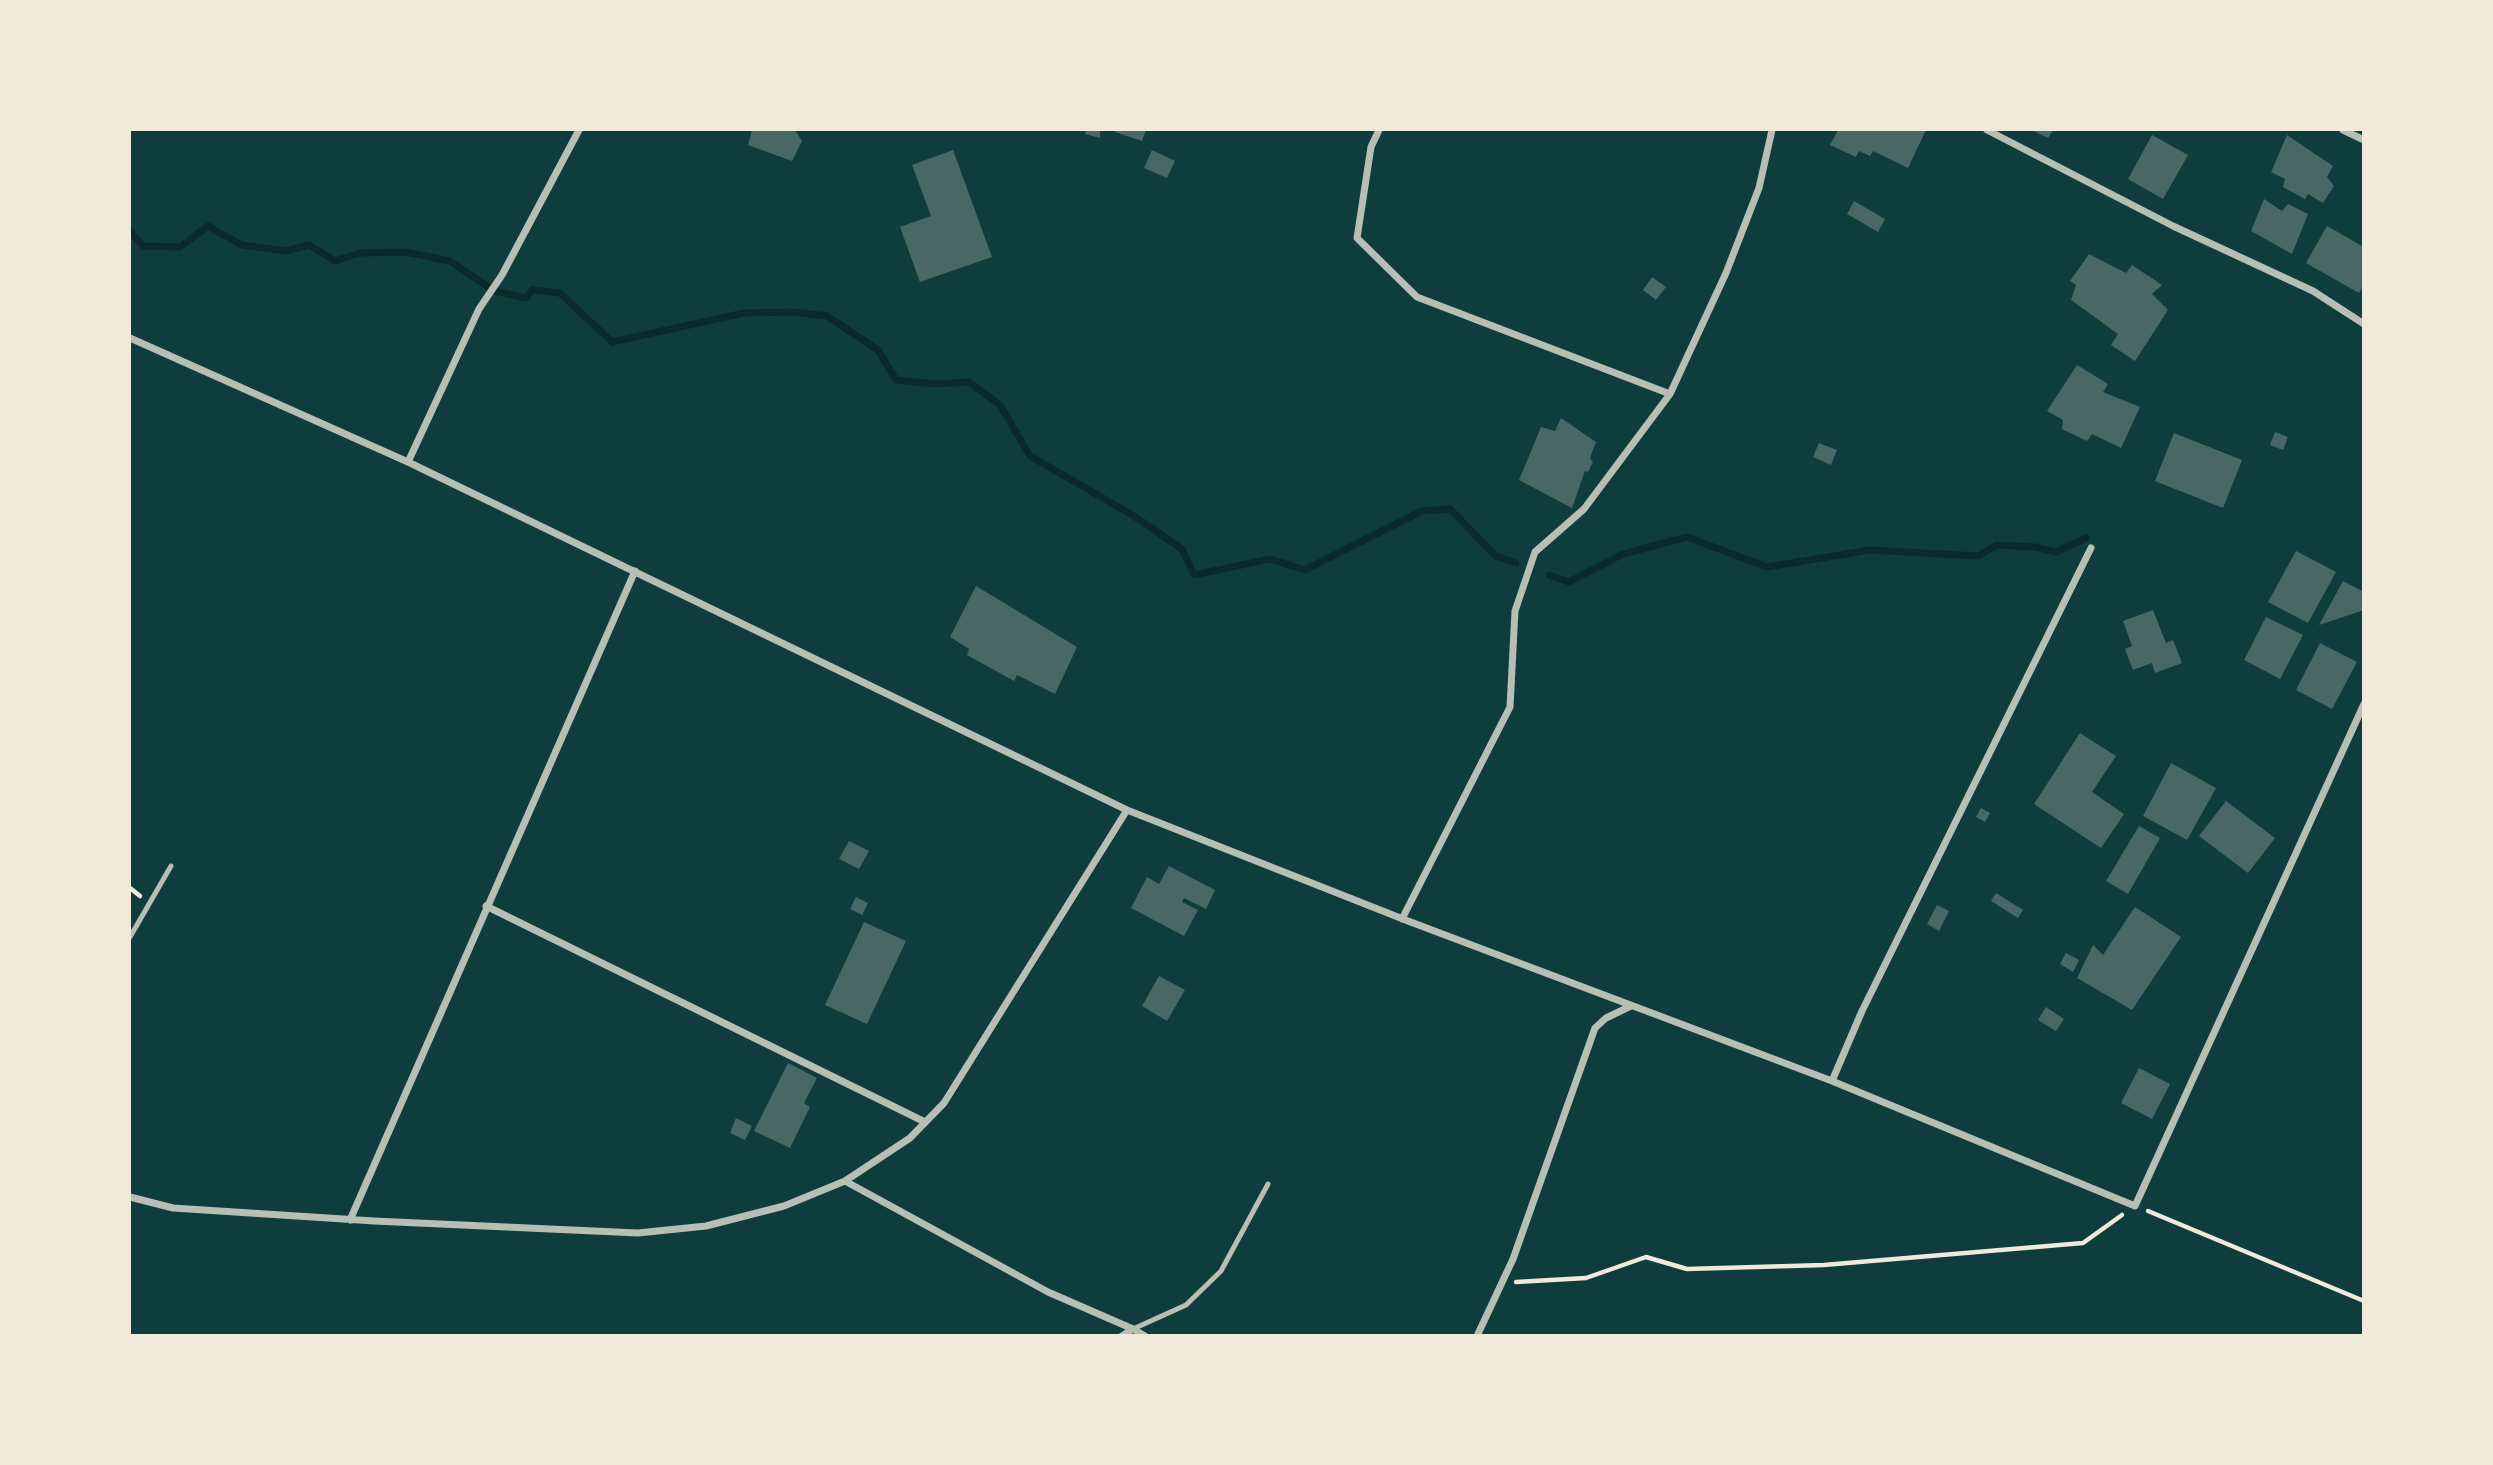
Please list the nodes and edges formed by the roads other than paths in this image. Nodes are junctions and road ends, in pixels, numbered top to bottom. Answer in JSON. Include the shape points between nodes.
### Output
{"nodes":[{"id":1,"x":579,"y":130,"type":"edge"},
{"id":2,"x":1380,"y":130,"type":"edge"},
{"id":3,"x":1772,"y":130,"type":"edge"},
{"id":4,"x":1987,"y":130,"type":"edge"},
{"id":5,"x":2343,"y":130,"type":"edge"},
{"id":6,"x":2364,"y":141,"type":"edge"},
{"id":7,"x":2364,"y":324,"type":"edge"},
{"id":8,"x":130,"y":338,"type":"edge"},
{"id":9,"x":1670,"y":394,"type":"junction"},
{"id":10,"x":408,"y":462,"type":"junction"},
{"id":11,"x":2091,"y":548,"type":"dead end"},
{"id":12,"x":635,"y":571,"type":"junction"},
{"id":13,"x":2364,"y":704,"type":"edge"},
{"id":14,"x":1127,"y":810,"type":"junction"},
{"id":15,"x":171,"y":866,"type":"dead end"},
{"id":16,"x":486,"y":906,"type":"junction"},
{"id":17,"x":1402,"y":919,"type":"junction"},
{"id":18,"x":130,"y":937,"type":"edge"},
{"id":19,"x":1631,"y":1006,"type":"junction"},
{"id":20,"x":1832,"y":1081,"type":"junction"},
{"id":21,"x":925,"y":1122,"type":"junction"},
{"id":22,"x":845,"y":1181,"type":"junction"},
{"id":23,"x":1268,"y":1184,"type":"dead end"},
{"id":24,"x":130,"y":1197,"type":"edge"},
{"id":25,"x":350,"y":1220,"type":"junction"},
{"id":26,"x":1133,"y":1329,"type":"junction"},
{"id":27,"x":1122,"y":1335,"type":"edge"},
{"id":28,"x":1145,"y":1335,"type":"edge"},
{"id":29,"x":1477,"y":1335,"type":"edge"}],
"edges":[{"from":1,"to":10,"type":"street","via":[[480,309]]},
{"from":2,"to":9,"type":"street","via":[[1371,147],[1357,237],[1417,297]]},
{"from":3,"to":9,"type":"street","via":[[1759,188]]},
{"from":4,"to":7,"type":"street","via":[[2173,226],[2313,291]]},
{"from":5,"to":6,"type":"street"},
{"from":8,"to":10,"type":"street"},
{"from":9,"to":17,"type":"street","via":[[1584,509],[1535,552],[1515,611],[1510,707]]},
{"from":10,"to":12,"type":"street"},
{"from":11,"to":20,"type":"street"},
{"from":12,"to":14,"type":"street"},
{"from":12,"to":16,"type":"street"},
{"from":13,"to":20,"type":"street","via":[[2135,1206]]},
{"from":14,"to":17,"type":"street"},
{"from":14,"to":21,"type":"street","via":[[944,1102]]},
{"from":15,"to":18,"type":"lane"},
{"from":16,"to":21,"type":"street"},
{"from":16,"to":25,"type":"street"},
{"from":17,"to":19,"type":"street"},
{"from":19,"to":20,"type":"street"},
{"from":19,"to":29,"type":"street","via":[[1595,1028],[1513,1259]]},
{"from":21,"to":22,"type":"street","via":[[910,1138]]},
{"from":22,"to":25,"type":"street","via":[[784,1206],[705,1226],[638,1233]]},
{"from":22,"to":26,"type":"street","via":[[1048,1292]]},
{"from":23,"to":26,"type":"lane","via":[[1221,1271],[1186,1305]]},
{"from":24,"to":25,"type":"street","via":[[173,1208]]},
{"from":26,"to":27,"type":"street"},
{"from":26,"to":28,"type":"street"}]}
